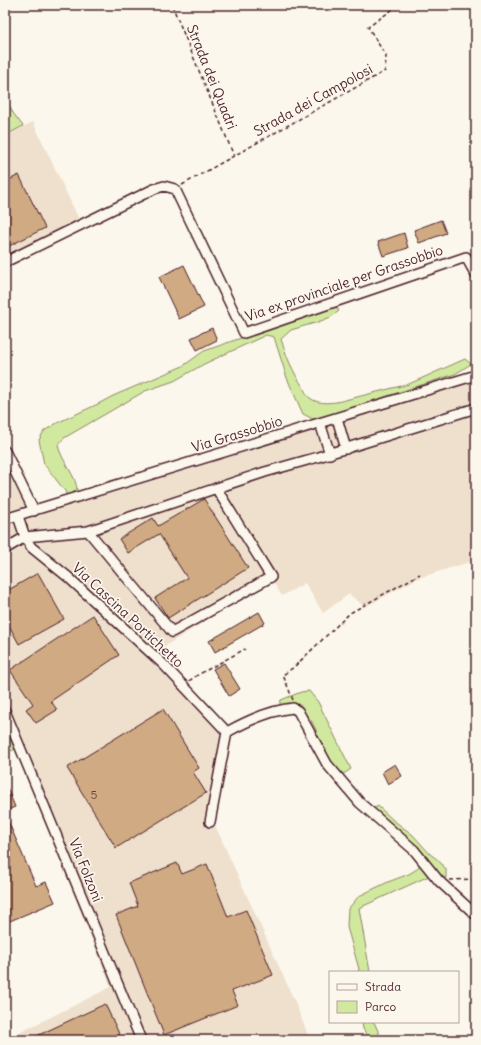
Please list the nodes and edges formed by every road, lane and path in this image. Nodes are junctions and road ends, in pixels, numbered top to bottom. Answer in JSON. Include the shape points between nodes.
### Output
{"nodes":[{"id":1,"x":172,"y":5,"type":"edge"},
{"id":2,"x":399,"y":5,"type":"edge"},
{"id":3,"x":234,"y":156,"type":"junction"},
{"id":4,"x":175,"y":189,"type":"junction"},
{"id":5,"x":5,"y":262,"type":"edge"},
{"id":6,"x":476,"y":275,"type":"edge"},
{"id":7,"x":476,"y":374,"type":"edge"},
{"id":8,"x":476,"y":408,"type":"edge"},
{"id":9,"x":337,"y":418,"type":"junction"},
{"id":10,"x":320,"y":423,"type":"junction"},
{"id":11,"x":346,"y":449,"type":"junction"},
{"id":12,"x":5,"y":451,"type":"edge"},
{"id":13,"x":330,"y":454,"type":"junction"},
{"id":14,"x":216,"y":488,"type":"junction"},
{"id":15,"x":34,"y":511,"type":"junction"},
{"id":16,"x":18,"y":516,"type":"junction"},
{"id":17,"x":5,"y":519,"type":"edge"},
{"id":18,"x":88,"y":531,"type":"junction"},
{"id":19,"x":25,"y":536,"type":"junction"},
{"id":20,"x":5,"y":549,"type":"edge"},
{"id":21,"x":420,"y":574,"type":"dead end"},
{"id":22,"x":245,"y":649,"type":"dead end"},
{"id":23,"x":183,"y":686,"type":"junction"},
{"id":24,"x":293,"y":708,"type":"junction"},
{"id":25,"x":5,"y":711,"type":"edge"},
{"id":26,"x":227,"y":732,"type":"junction"},
{"id":27,"x":210,"y":822,"type":"dead end"},
{"id":28,"x":476,"y":879,"type":"edge"},
{"id":29,"x":439,"y":881,"type":"junction"},
{"id":30,"x":476,"y":915,"type":"edge"},
{"id":31,"x":141,"y":1040,"type":"edge"}],
"edges":[{"from":1,"to":3,"type":"path","name":"Strada dei Quadri"},
{"from":2,"to":3,"type":"path","name":"Strada dei Campolosi","via":[[368,26],[386,56],[385,71]]},
{"from":3,"to":4,"type":"path","name":"Strada dei Campolosi"},
{"from":4,"to":5,"type":"street","via":[[164,186],[154,189]]},
{"from":4,"to":6,"type":"street","name":"Via ex provinciale per Grassobbio","via":[[244,333],[466,257]]},
{"from":7,"to":9,"type":"street","name":"Via Grassobbio"},
{"from":8,"to":11,"type":"street"},
{"from":9,"to":10,"type":"street","name":"Via Grassobbio"},
{"from":9,"to":11,"type":"street"},
{"from":10,"to":13,"type":"street"},
{"from":10,"to":15,"type":"street","name":"Via Grassobbio"},
{"from":11,"to":13,"type":"street"},
{"from":12,"to":15,"type":"street"},
{"from":13,"to":14,"type":"street"},
{"from":14,"to":18,"type":"street"},
{"from":14,"to":18,"type":"street","via":[[271,577],[172,632]]},
{"from":15,"to":16,"type":"street","name":"Via Grassobbio"},
{"from":16,"to":17,"type":"street","name":"Via Grassobbio"},
{"from":16,"to":19,"type":"street","name":"Via Cascina Portichetto"},
{"from":18,"to":19,"type":"street"},
{"from":19,"to":20,"type":"street"},
{"from":19,"to":23,"type":"street","name":"Via Cascina Portichetto","via":[[31,547],[74,582],[163,664]]},
{"from":21,"to":24,"type":"path","via":[[350,613],[283,675],[294,702]]},
{"from":22,"to":23,"type":"path"},
{"from":23,"to":26,"type":"street","name":"Via Cascina Portichetto"},
{"from":24,"to":26,"type":"street","via":[[285,708],[246,721]]},
{"from":24,"to":29,"type":"street","via":[[298,711],[327,764],[360,804],[414,850]]},
{"from":25,"to":31,"type":"street","name":"Via Folzoni"},
{"from":26,"to":27,"type":"street"},
{"from":28,"to":29,"type":"path"},
{"from":29,"to":30,"type":"street"}]}
